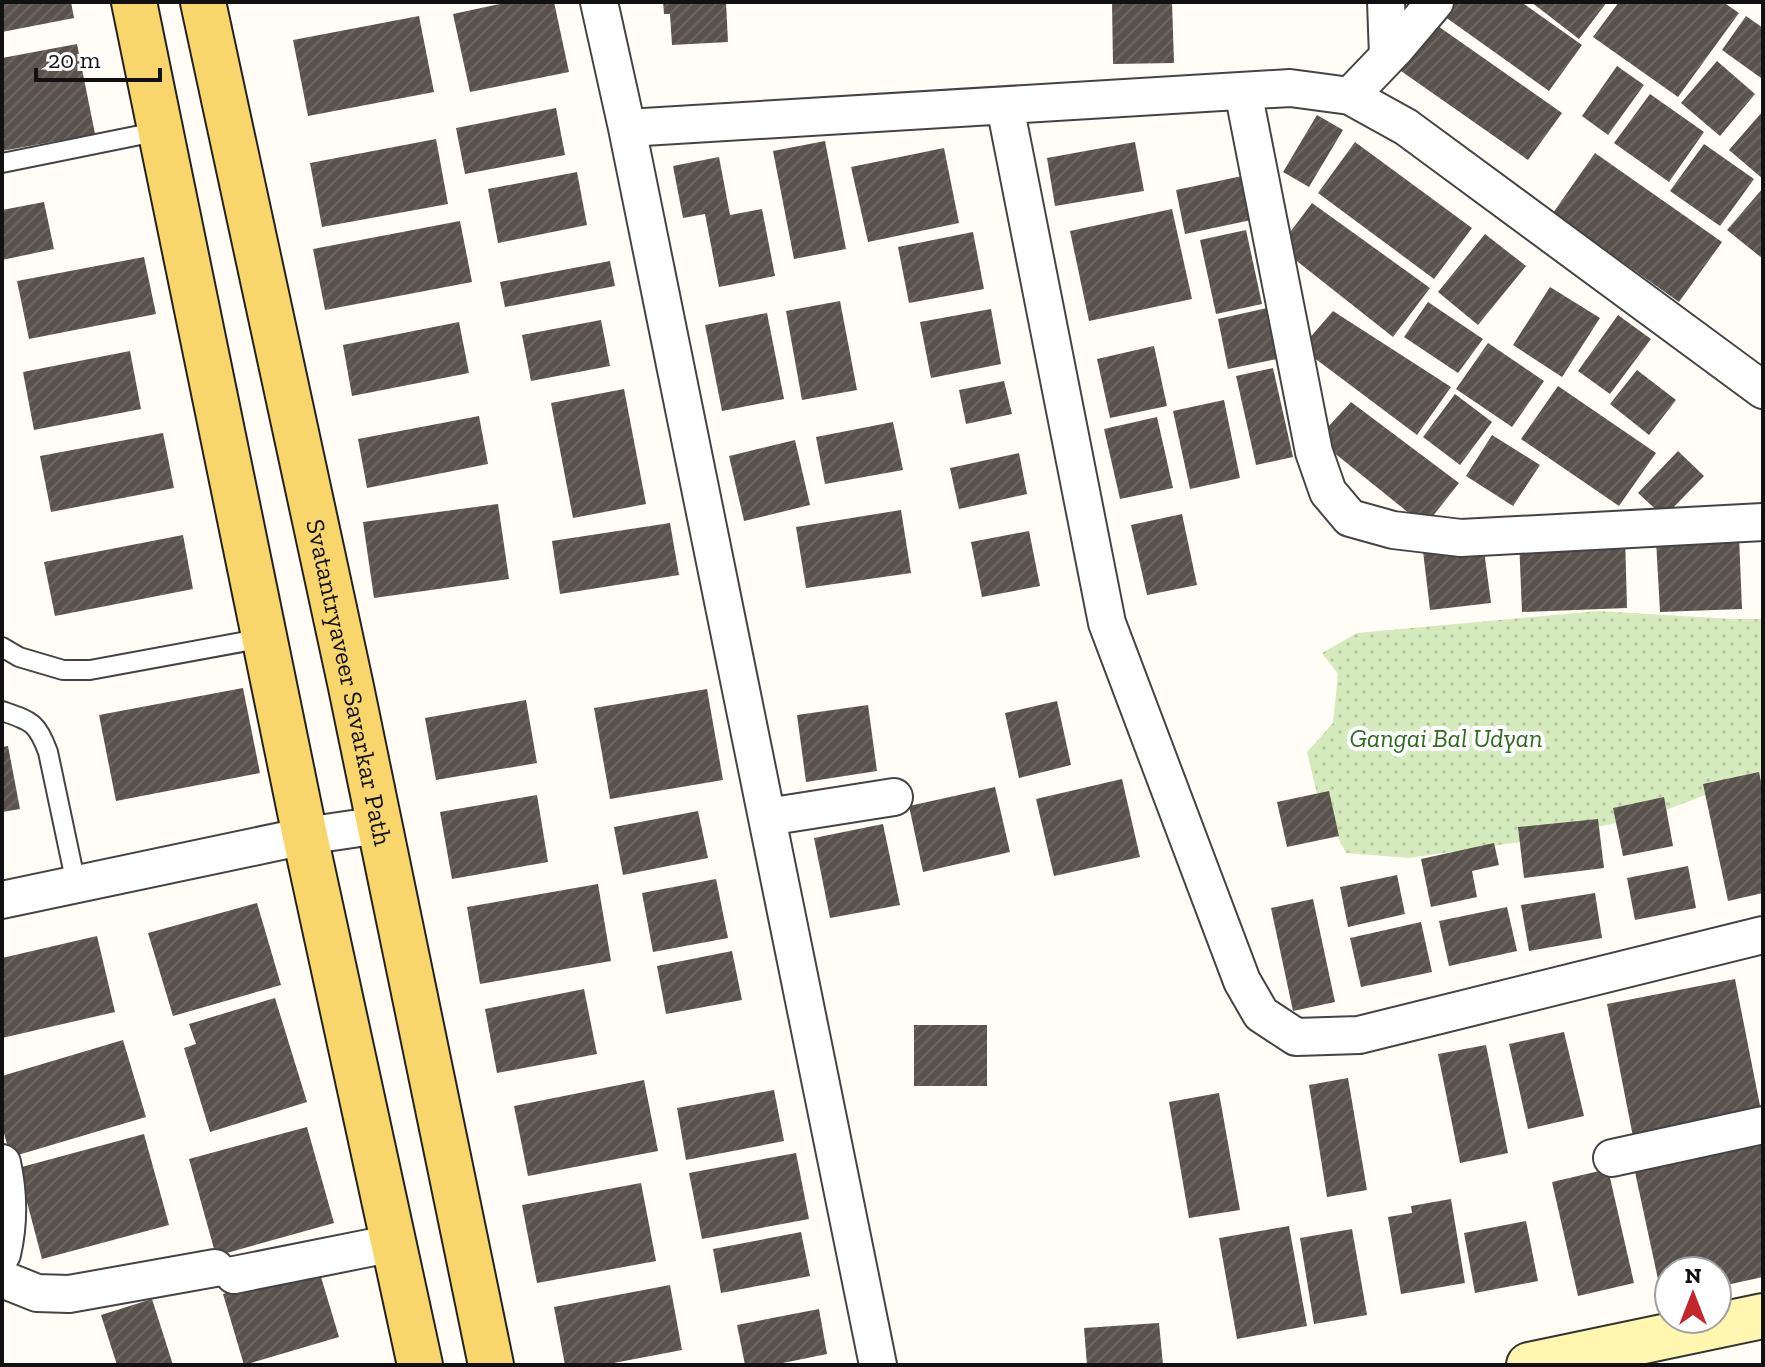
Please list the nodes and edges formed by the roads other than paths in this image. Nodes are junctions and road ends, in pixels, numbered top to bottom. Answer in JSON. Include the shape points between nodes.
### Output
{"nodes":[{"id":1,"x":134,"y":2,"type":"edge"},
{"id":2,"x":203,"y":2,"type":"edge"},
{"id":3,"x":599,"y":2,"type":"edge"},
{"id":4,"x":1386,"y":2,"type":"edge"},
{"id":5,"x":1435,"y":2,"type":"edge"},
{"id":6,"x":1388,"y":56,"type":"junction"},
{"id":7,"x":1243,"y":91,"type":"junction"},
{"id":8,"x":1350,"y":96,"type":"junction"},
{"id":9,"x":1005,"y":106,"type":"junction"},
{"id":10,"x":627,"y":128,"type":"junction"},
{"id":11,"x":232,"y":143,"type":"junction"},
{"id":12,"x":163,"y":144,"type":"junction"},
{"id":13,"x":2,"y":163,"type":"edge"},
{"id":14,"x":1760,"y":381,"type":"edge"},
{"id":15,"x":1763,"y":522,"type":"edge"},
{"id":16,"x":264,"y":637,"type":"junction"},
{"id":17,"x":2,"y":647,"type":"edge"},
{"id":18,"x":2,"y":711,"type":"edge"},
{"id":19,"x":894,"y":797,"type":"dead end"},
{"id":20,"x":767,"y":817,"type":"junction"},
{"id":21,"x":380,"y":825,"type":"junction"},
{"id":22,"x":305,"y":836,"type":"junction"},
{"id":23,"x":76,"y":884,"type":"junction"},
{"id":24,"x":2,"y":900,"type":"edge"},
{"id":25,"x":1763,"y":935,"type":"edge"},
{"id":26,"x":1763,"y":1125,"type":"edge"},
{"id":27,"x":1612,"y":1158,"type":"dead end"},
{"id":28,"x":2,"y":1163,"type":"edge"},
{"id":29,"x":394,"y":1243,"type":"junction"},
{"id":30,"x":2,"y":1254,"type":"edge"},
{"id":31,"x":2,"y":1279,"type":"edge"},
{"id":32,"x":1763,"y":1316,"type":"edge"},
{"id":33,"x":420,"y":1365,"type":"edge"},
{"id":34,"x":491,"y":1365,"type":"edge"},
{"id":35,"x":878,"y":1365,"type":"edge"},
{"id":36,"x":1529,"y":1365,"type":"edge"}],
"edges":[{"from":1,"to":12,"type":"main road"},
{"from":2,"to":11,"type":"main road","name":"Svatantryaveer Savarkar Path"},
{"from":3,"to":10,"type":"street"},
{"from":4,"to":6,"type":"street"},
{"from":5,"to":6,"type":"street"},
{"from":6,"to":8,"type":"street"},
{"from":7,"to":8,"type":"street","via":[[1290,88]]},
{"from":7,"to":9,"type":"street"},
{"from":7,"to":15,"type":"street","via":[[1314,452],[1328,492],[1350,518],[1393,530],[1461,538]]},
{"from":8,"to":14,"type":"street","via":[[1406,127]]},
{"from":9,"to":10,"type":"street"},
{"from":9,"to":25,"type":"street","via":[[1107,623],[1242,981],[1261,1014],[1296,1037],[1359,1035]]},
{"from":10,"to":20,"type":"street"},
{"from":11,"to":12,"type":"main road"},
{"from":11,"to":21,"type":"main road","name":"Svatantryaveer Savarkar Path"},
{"from":12,"to":13,"type":"lane"},
{"from":12,"to":16,"type":"main road"},
{"from":16,"to":17,"type":"lane","via":[[90,670],[63,670]]},
{"from":16,"to":22,"type":"main road"},
{"from":18,"to":23,"type":"lane","via":[[41,732]]},
{"from":19,"to":20,"type":"street"},
{"from":20,"to":35,"type":"street"},
{"from":21,"to":22,"type":"street"},
{"from":21,"to":34,"type":"main road","name":"Svatantryaveer Savarkar Path"},
{"from":22,"to":23,"type":"street"},
{"from":22,"to":29,"type":"main road"},
{"from":23,"to":24,"type":"street"},
{"from":26,"to":27,"type":"street"},
{"from":28,"to":30,"type":"street","via":[[8,1230]]},
{"from":29,"to":31,"type":"street","via":[[69,1294],[37,1293]]},
{"from":29,"to":33,"type":"main road"},
{"from":32,"to":36,"type":"main road"}]}
